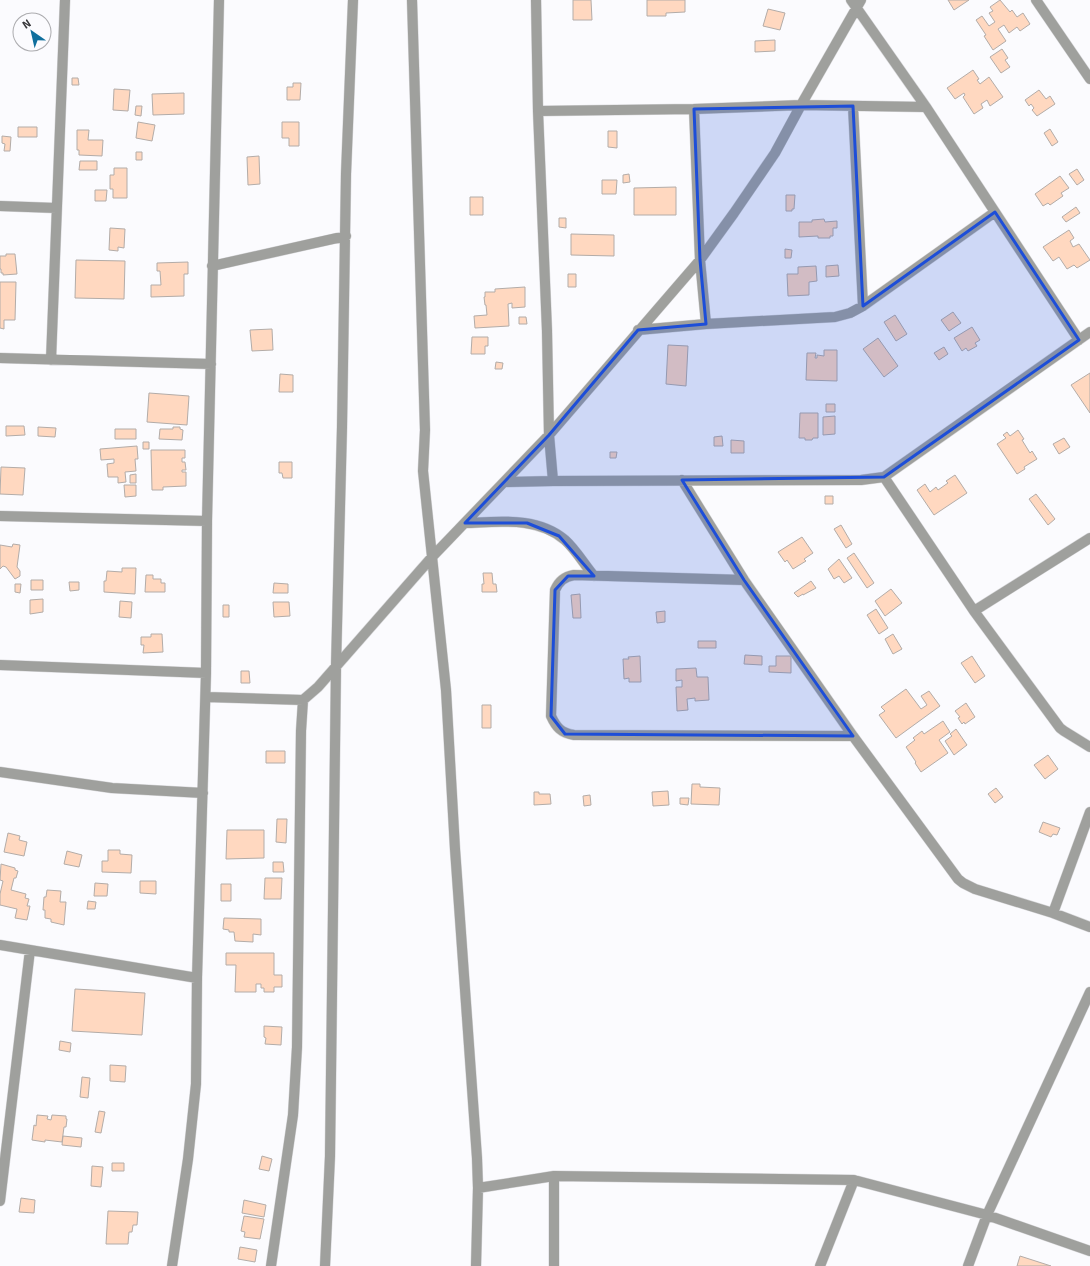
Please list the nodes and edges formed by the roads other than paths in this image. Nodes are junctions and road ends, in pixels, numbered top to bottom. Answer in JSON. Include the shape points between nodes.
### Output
{"nodes":[{"id":1,"x":65,"y":0,"type":"edge"},
{"id":2,"x":219,"y":0,"type":"edge"},
{"id":3,"x":353,"y":0,"type":"edge"},
{"id":4,"x":412,"y":0,"type":"edge"},
{"id":5,"x":536,"y":0,"type":"edge"},
{"id":6,"x":1036,"y":0,"type":"edge"},
{"id":7,"x":856,"y":3,"type":"edge"},
{"id":8,"x":1090,"y":79,"type":"edge"},
{"id":9,"x":801,"y":105,"type":"junction"},
{"id":10,"x":853,"y":106,"type":"junction"},
{"id":11,"x":926,"y":107,"type":"junction"},
{"id":12,"x":694,"y":109,"type":"junction"},
{"id":13,"x":538,"y":111,"type":"junction"},
{"id":14,"x":0,"y":206,"type":"edge"},
{"id":15,"x":56,"y":208,"type":"junction"},
{"id":16,"x":995,"y":212,"type":"junction"},
{"id":17,"x":346,"y":236,"type":"junction"},
{"id":18,"x":700,"y":260,"type":"junction"},
{"id":19,"x":212,"y":266,"type":"junction"},
{"id":20,"x":863,"y":306,"type":"junction"},
{"id":21,"x":706,"y":324,"type":"junction"},
{"id":22,"x":638,"y":330,"type":"junction"},
{"id":23,"x":1090,"y":332,"type":"edge"},
{"id":24,"x":1079,"y":340,"type":"junction"},
{"id":25,"x":0,"y":358,"type":"edge"},
{"id":26,"x":51,"y":360,"type":"junction"},
{"id":27,"x":211,"y":364,"type":"junction"},
{"id":28,"x":549,"y":434,"type":"junction"},
{"id":29,"x":884,"y":477,"type":"junction"},
{"id":30,"x":682,"y":480,"type":"junction"},
{"id":31,"x":553,"y":481,"type":"junction"},
{"id":32,"x":504,"y":482,"type":"junction"},
{"id":33,"x":0,"y":516,"type":"edge"},
{"id":34,"x":207,"y":521,"type":"junction"},
{"id":35,"x":465,"y":523,"type":"junction"},
{"id":36,"x":1090,"y":538,"type":"edge"},
{"id":37,"x":432,"y":557,"type":"junction"},
{"id":38,"x":594,"y":576,"type":"junction"},
{"id":39,"x":744,"y":580,"type":"junction"},
{"id":40,"x":974,"y":611,"type":"junction"},
{"id":41,"x":0,"y":665,"type":"edge"},
{"id":42,"x":336,"y":666,"type":"junction"},
{"id":43,"x":206,"y":673,"type":"junction"},
{"id":44,"x":206,"y":697,"type":"junction"},
{"id":45,"x":304,"y":700,"type":"junction"},
{"id":46,"x":853,"y":736,"type":"junction"},
{"id":47,"x":1090,"y":747,"type":"edge"},
{"id":48,"x":0,"y":772,"type":"edge"},
{"id":49,"x":203,"y":792,"type":"junction"},
{"id":50,"x":1090,"y":812,"type":"edge"},
{"id":51,"x":1053,"y":913,"type":"junction"},
{"id":52,"x":1090,"y":927,"type":"edge"},
{"id":53,"x":0,"y":945,"type":"edge"},
{"id":54,"x":30,"y":950,"type":"junction"},
{"id":55,"x":197,"y":978,"type":"junction"},
{"id":56,"x":1090,"y":992,"type":"edge"},
{"id":57,"x":4,"y":1122,"type":"edge"},
{"id":58,"x":554,"y":1176,"type":"junction"},
{"id":59,"x":854,"y":1180,"type":"junction"},
{"id":60,"x":478,"y":1188,"type":"junction"},
{"id":61,"x":0,"y":1201,"type":"edge"},
{"id":62,"x":987,"y":1215,"type":"junction"},
{"id":63,"x":1090,"y":1251,"type":"edge"},
{"id":64,"x":172,"y":1266,"type":"edge"},
{"id":65,"x":271,"y":1266,"type":"edge"},
{"id":66,"x":325,"y":1266,"type":"edge"},
{"id":67,"x":476,"y":1266,"type":"edge"},
{"id":68,"x":554,"y":1266,"type":"edge"},
{"id":69,"x":820,"y":1266,"type":"edge"},
{"id":70,"x":968,"y":1266,"type":"edge"}],
"edges":[{"from":1,"to":15,"type":"street"},
{"from":2,"to":19,"type":"street"},
{"from":3,"to":17,"type":"street"},
{"from":4,"to":37,"type":"street","via":[[425,430],[423,471]]},
{"from":5,"to":13,"type":"street"},
{"from":6,"to":8,"type":"street"},
{"from":7,"to":9,"type":"street"},
{"from":7,"to":11,"type":"street"},
{"from":9,"to":10,"type":"street"},
{"from":9,"to":12,"type":"street"},
{"from":9,"to":18,"type":"street","via":[[775,153]]},
{"from":10,"to":11,"type":"street"},
{"from":10,"to":20,"type":"street"},
{"from":11,"to":16,"type":"street"},
{"from":12,"to":13,"type":"street"},
{"from":12,"to":18,"type":"street"},
{"from":13,"to":28,"type":"street"},
{"from":14,"to":15,"type":"street"},
{"from":15,"to":26,"type":"street"},
{"from":16,"to":20,"type":"street"},
{"from":16,"to":24,"type":"street"},
{"from":17,"to":19,"type":"street"},
{"from":17,"to":42,"type":"street"},
{"from":18,"to":21,"type":"street"},
{"from":18,"to":22,"type":"street"},
{"from":19,"to":27,"type":"street"},
{"from":20,"to":21,"type":"street","via":[[835,317]]},
{"from":21,"to":22,"type":"street"},
{"from":22,"to":28,"type":"street"},
{"from":23,"to":24,"type":"street"},
{"from":24,"to":29,"type":"street"},
{"from":25,"to":26,"type":"street"},
{"from":26,"to":27,"type":"street"},
{"from":27,"to":34,"type":"street"},
{"from":28,"to":31,"type":"street"},
{"from":28,"to":32,"type":"street"},
{"from":29,"to":30,"type":"street","via":[[861,480]]},
{"from":29,"to":40,"type":"street"},
{"from":30,"to":31,"type":"street"},
{"from":30,"to":39,"type":"street"},
{"from":31,"to":32,"type":"street"},
{"from":32,"to":35,"type":"street"},
{"from":33,"to":34,"type":"street"},
{"from":34,"to":43,"type":"street"},
{"from":35,"to":37,"type":"street"},
{"from":35,"to":38,"type":"street","via":[[527,523],[544,528],[566,541]]},
{"from":36,"to":40,"type":"street"},
{"from":37,"to":42,"type":"street"},
{"from":37,"to":60,"type":"street","via":[[446,690]]},
{"from":38,"to":39,"type":"street"},
{"from":38,"to":46,"type":"street","via":[[568,576],[555,590],[551,716],[559,730],[565,734]]},
{"from":39,"to":46,"type":"street"},
{"from":40,"to":47,"type":"street","via":[[1060,728]]},
{"from":41,"to":43,"type":"street"},
{"from":42,"to":45,"type":"street"},
{"from":42,"to":66,"type":"street","via":[[330,1156]]},
{"from":43,"to":44,"type":"street"},
{"from":44,"to":45,"type":"street"},
{"from":44,"to":49,"type":"street"},
{"from":45,"to":65,"type":"street","via":[[301,731],[294,1108]]},
{"from":46,"to":51,"type":"street","via":[[963,883]]},
{"from":48,"to":49,"type":"street","via":[[112,788]]},
{"from":49,"to":55,"type":"street"},
{"from":50,"to":51,"type":"street"},
{"from":51,"to":52,"type":"street"},
{"from":53,"to":54,"type":"street"},
{"from":54,"to":55,"type":"street"},
{"from":54,"to":57,"type":"street"},
{"from":55,"to":64,"type":"street","via":[[196,1084]]},
{"from":56,"to":62,"type":"street"},
{"from":57,"to":61,"type":"street"},
{"from":58,"to":59,"type":"street"},
{"from":58,"to":60,"type":"street"},
{"from":58,"to":68,"type":"street"},
{"from":59,"to":62,"type":"street"},
{"from":59,"to":69,"type":"street"},
{"from":60,"to":67,"type":"street"},
{"from":62,"to":63,"type":"street"},
{"from":62,"to":70,"type":"street"}]}
